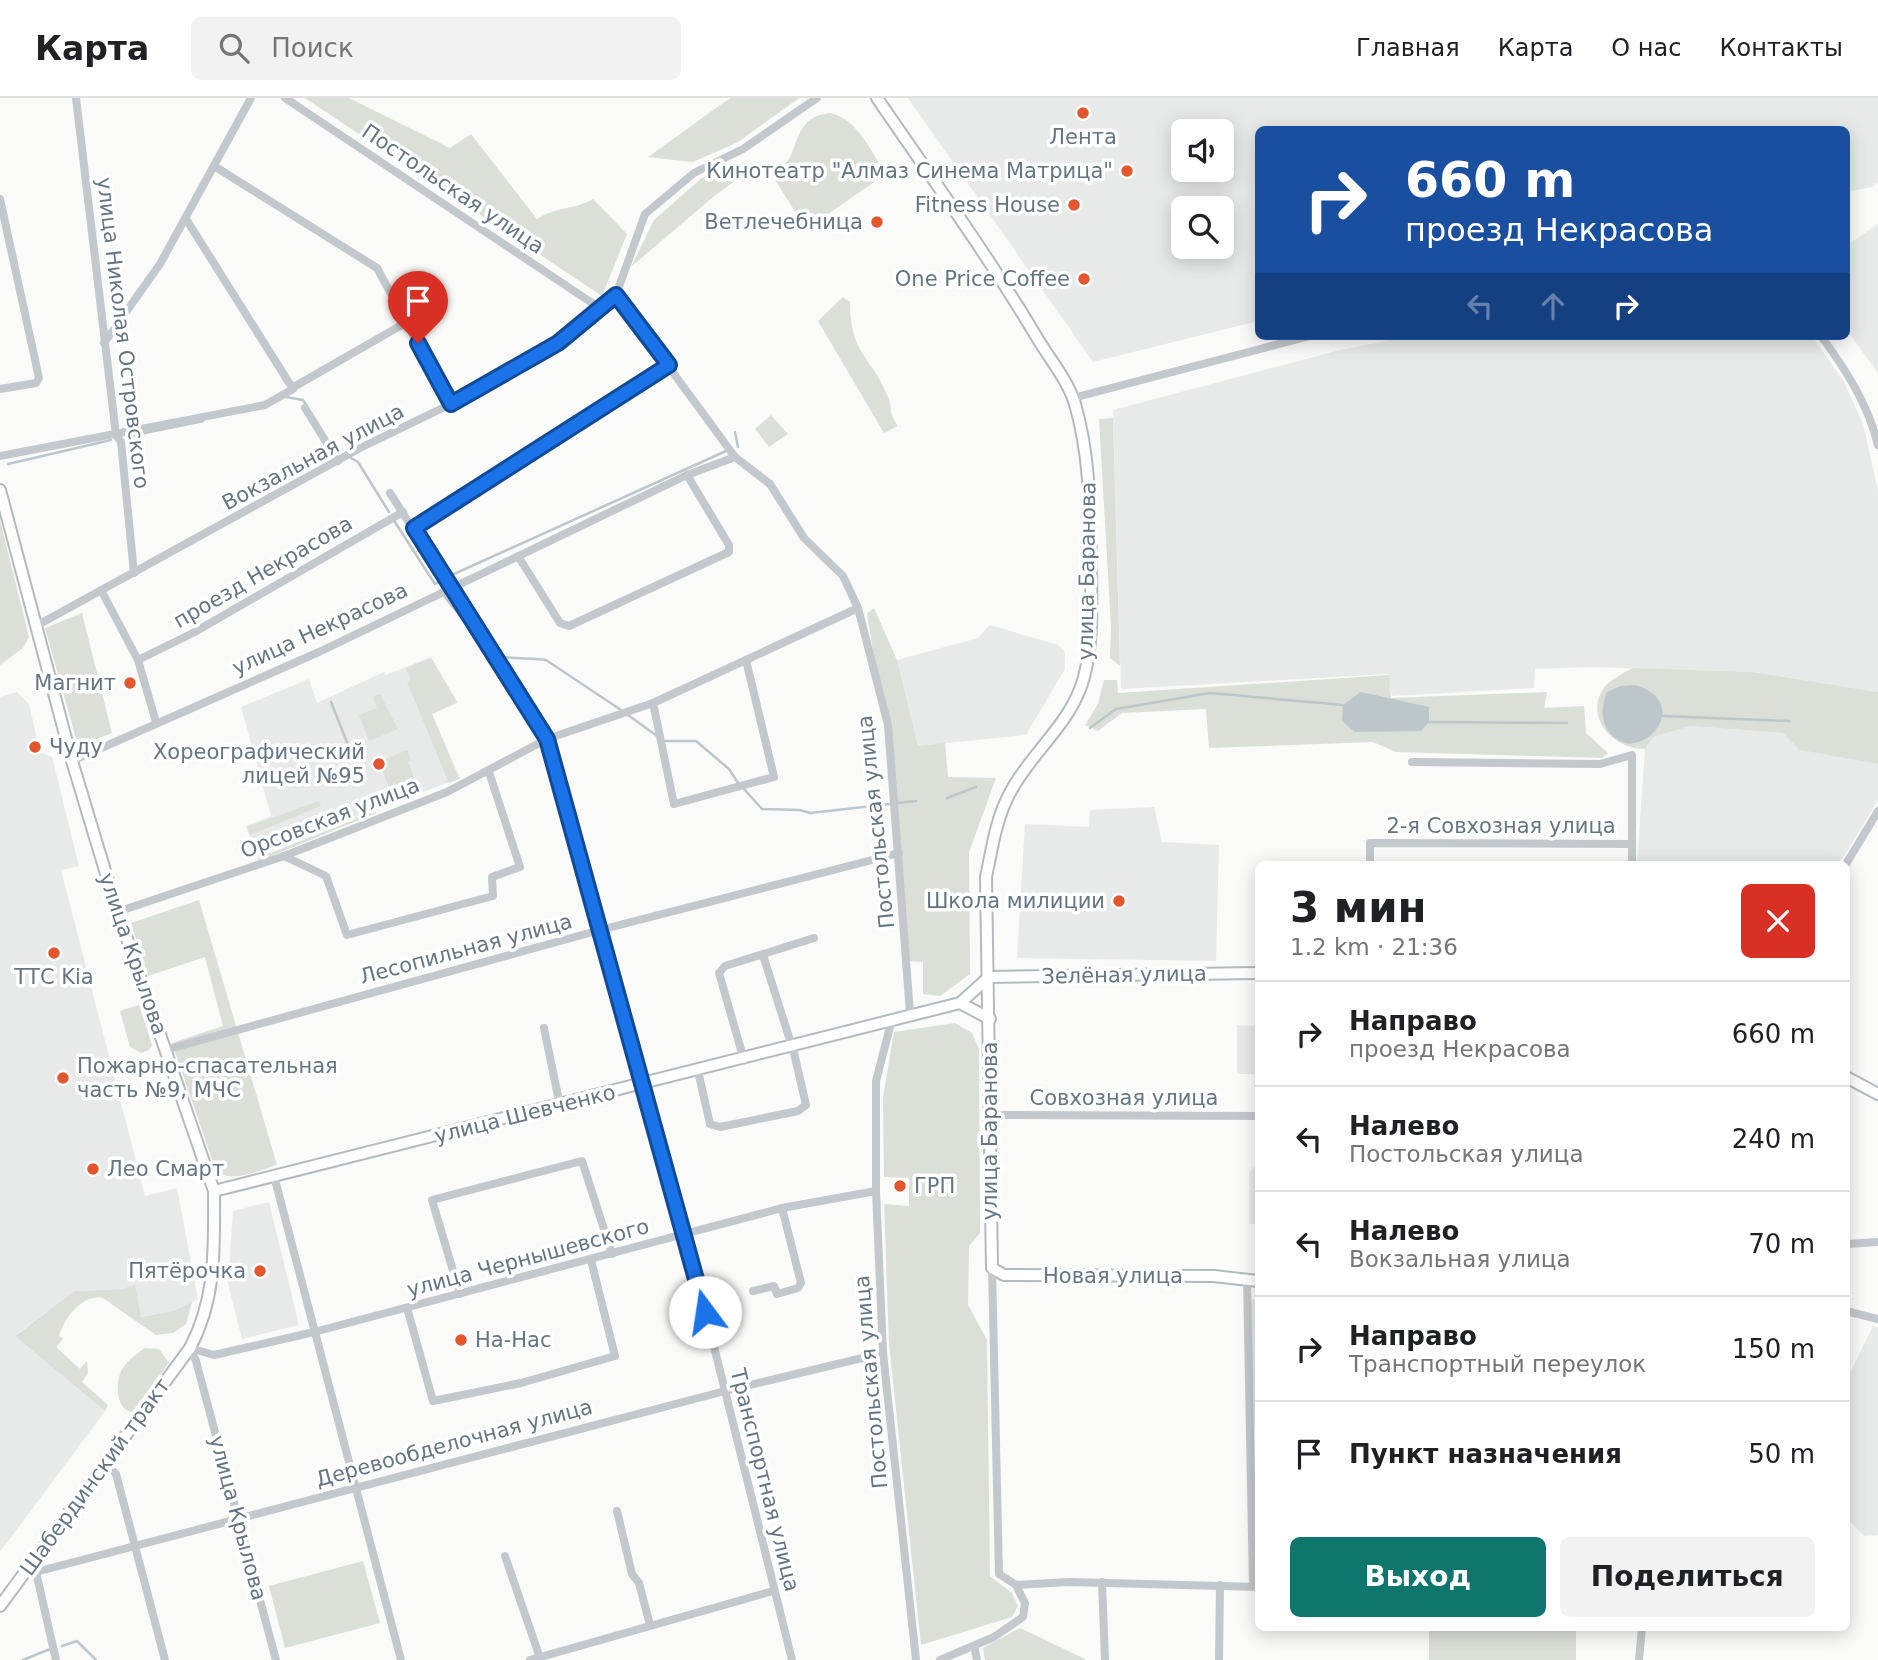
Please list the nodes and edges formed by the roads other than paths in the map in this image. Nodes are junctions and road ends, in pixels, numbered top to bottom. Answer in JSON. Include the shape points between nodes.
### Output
{"nodes":[{"id":1,"x":76,"y":98,"type":"edge"},
{"id":2,"x":251,"y":98,"type":"edge"},
{"id":3,"x":285,"y":98,"type":"edge"},
{"id":4,"x":817,"y":98,"type":"edge"},
{"id":5,"x":877,"y":98,"type":"edge"},
{"id":6,"x":214,"y":166,"type":"junction"},
{"id":7,"x":0,"y":199,"type":"edge"},
{"id":8,"x":186,"y":219,"type":"junction"},
{"id":9,"x":616,"y":295,"type":"junction"},
{"id":10,"x":601,"y":309,"type":"junction"},
{"id":11,"x":407,"y":322,"type":"junction"},
{"id":12,"x":1295,"y":340,"type":"edge"},
{"id":13,"x":1824,"y":340,"type":"edge"},
{"id":14,"x":104,"y":342,"type":"junction"},
{"id":15,"x":669,"y":365,"type":"junction"},
{"id":16,"x":293,"y":388,"type":"junction"},
{"id":17,"x":0,"y":389,"type":"edge"},
{"id":18,"x":1073,"y":398,"type":"junction"},
{"id":19,"x":451,"y":404,"type":"junction"},
{"id":20,"x":305,"y":408,"type":"dead end"},
{"id":21,"x":116,"y":435,"type":"junction"},
{"id":22,"x":1878,"y":445,"type":"edge"},
{"id":23,"x":0,"y":456,"type":"edge"},
{"id":24,"x":736,"y":457,"type":"junction"},
{"id":25,"x":338,"y":461,"type":"junction"},
{"id":26,"x":687,"y":475,"type":"junction"},
{"id":27,"x":0,"y":490,"type":"edge"},
{"id":28,"x":390,"y":493,"type":"dead end"},
{"id":29,"x":402,"y":512,"type":"junction"},
{"id":30,"x":414,"y":528,"type":"junction"},
{"id":31,"x":517,"y":555,"type":"junction"},
{"id":32,"x":134,"y":573,"type":"junction"},
{"id":33,"x":451,"y":586,"type":"junction"},
{"id":34,"x":101,"y":590,"type":"junction"},
{"id":35,"x":858,"y":608,"type":"junction"},
{"id":36,"x":36,"y":626,"type":"junction"},
{"id":37,"x":138,"y":660,"type":"junction"},
{"id":38,"x":746,"y":660,"type":"junction"},
{"id":39,"x":653,"y":703,"type":"junction"},
{"id":40,"x":156,"y":722,"type":"junction"},
{"id":41,"x":547,"y":739,"type":"junction"},
{"id":42,"x":72,"y":761,"type":"junction"},
{"id":43,"x":1412,"y":762,"type":"dead end"},
{"id":44,"x":489,"y":772,"type":"junction"},
{"id":45,"x":1878,"y":811,"type":"edge"},
{"id":46,"x":1632,"y":844,"type":"junction"},
{"id":47,"x":899,"y":853,"type":"junction"},
{"id":48,"x":284,"y":856,"type":"junction"},
{"id":49,"x":1370,"y":861,"type":"edge"},
{"id":50,"x":1632,"y":861,"type":"edge"},
{"id":51,"x":1848,"y":861,"type":"edge"},
{"id":52,"x":117,"y":912,"type":"junction"},
{"id":53,"x":600,"y":930,"type":"junction"},
{"id":54,"x":814,"y":938,"type":"dead end"},
{"id":55,"x":764,"y":955,"type":"junction"},
{"id":56,"x":1255,"y":973,"type":"edge"},
{"id":57,"x":989,"y":977,"type":"junction"},
{"id":58,"x":960,"y":1003,"type":"junction"},
{"id":59,"x":910,"y":1013,"type":"junction"},
{"id":60,"x":892,"y":1019,"type":"junction"},
{"id":61,"x":990,"y":1019,"type":"junction"},
{"id":62,"x":544,"y":1028,"type":"dead end"},
{"id":63,"x":792,"y":1047,"type":"junction"},
{"id":64,"x":165,"y":1049,"type":"junction"},
{"id":65,"x":744,"y":1060,"type":"junction"},
{"id":66,"x":698,"y":1071,"type":"junction"},
{"id":67,"x":1850,"y":1079,"type":"edge"},
{"id":68,"x":644,"y":1085,"type":"junction"},
{"id":69,"x":1878,"y":1094,"type":"edge"},
{"id":70,"x":560,"y":1106,"type":"junction"},
{"id":71,"x":990,"y":1115,"type":"junction"},
{"id":72,"x":1255,"y":1116,"type":"edge"},
{"id":73,"x":274,"y":1176,"type":"junction"},
{"id":74,"x":214,"y":1191,"type":"junction"},
{"id":75,"x":876,"y":1191,"type":"junction"},
{"id":76,"x":782,"y":1208,"type":"junction"},
{"id":77,"x":686,"y":1234,"type":"junction"},
{"id":78,"x":1878,"y":1242,"type":"edge"},
{"id":79,"x":1850,"y":1244,"type":"edge"},
{"id":80,"x":612,"y":1254,"type":"junction"},
{"id":81,"x":591,"y":1260,"type":"junction"},
{"id":82,"x":992,"y":1268,"type":"junction"},
{"id":83,"x":1253,"y":1280,"type":"edge"},
{"id":84,"x":753,"y":1291,"type":"dead end"},
{"id":85,"x":460,"y":1294,"type":"junction"},
{"id":86,"x":407,"y":1308,"type":"junction"},
{"id":87,"x":1850,"y":1312,"type":"edge"},
{"id":88,"x":1878,"y":1319,"type":"edge"},
{"id":89,"x":314,"y":1332,"type":"junction"},
{"id":90,"x":190,"y":1348,"type":"junction"},
{"id":91,"x":883,"y":1353,"type":"junction"},
{"id":92,"x":725,"y":1391,"type":"junction"},
{"id":93,"x":104,"y":1463,"type":"junction"},
{"id":94,"x":1255,"y":1485,"type":"edge"},
{"id":95,"x":356,"y":1487,"type":"junction"},
{"id":96,"x":617,"y":1511,"type":"dead end"},
{"id":97,"x":238,"y":1518,"type":"junction"},
{"id":98,"x":134,"y":1545,"type":"junction"},
{"id":99,"x":505,"y":1556,"type":"dead end"},
{"id":100,"x":33,"y":1569,"type":"junction"},
{"id":101,"x":1102,"y":1582,"type":"junction"},
{"id":102,"x":1016,"y":1585,"type":"junction"},
{"id":103,"x":1220,"y":1585,"type":"junction"},
{"id":104,"x":1255,"y":1587,"type":"edge"},
{"id":105,"x":773,"y":1591,"type":"junction"},
{"id":106,"x":0,"y":1606,"type":"edge"},
{"id":107,"x":650,"y":1625,"type":"junction"},
{"id":108,"x":1642,"y":1631,"type":"edge"},
{"id":109,"x":974,"y":1646,"type":"junction"},
{"id":110,"x":540,"y":1658,"type":"junction"},
{"id":111,"x":56,"y":1660,"type":"edge"},
{"id":112,"x":164,"y":1660,"type":"edge"},
{"id":113,"x":276,"y":1660,"type":"edge"},
{"id":114,"x":401,"y":1660,"type":"edge"},
{"id":115,"x":530,"y":1660,"type":"edge"},
{"id":116,"x":792,"y":1660,"type":"edge"},
{"id":117,"x":916,"y":1660,"type":"edge"},
{"id":118,"x":940,"y":1660,"type":"edge"},
{"id":119,"x":977,"y":1660,"type":"edge"},
{"id":120,"x":1105,"y":1660,"type":"edge"},
{"id":121,"x":1219,"y":1660,"type":"edge"},
{"id":122,"x":1639,"y":1660,"type":"edge"}],
"edges":[{"from":1,"to":14,"type":"street","name":"улица Николая Островского"},
{"from":2,"to":6,"type":"street"},
{"from":3,"to":10,"type":"street","name":"Постольская улица"},
{"from":4,"to":9,"type":"street","via":[[743,149],[694,173],[645,214]]},
{"from":5,"to":18,"type":"main road","name":"улица Баранова","via":[[1003,281]]},
{"from":6,"to":8,"type":"street"},
{"from":6,"to":11,"type":"street","via":[[377,268]]},
{"from":7,"to":17,"type":"street","via":[[39,378],[36,383]]},
{"from":8,"to":14,"type":"street"},
{"from":8,"to":16,"type":"street"},
{"from":9,"to":10,"type":"street","name":"Вокзальная улица"},
{"from":9,"to":15,"type":"street","name":"Постольская улица"},
{"from":10,"to":19,"type":"street","name":"Вокзальная улица","via":[[558,343]]},
{"from":11,"to":16,"type":"street"},
{"from":11,"to":19,"type":"street"},
{"from":12,"to":18,"type":"street"},
{"from":13,"to":22,"type":"street","via":[[1850,376]]},
{"from":14,"to":21,"type":"street","name":"улица Николая Островского"},
{"from":15,"to":24,"type":"street","name":"Постольская улица"},
{"from":15,"to":30,"type":"street"},
{"from":16,"to":21,"type":"street","via":[[265,405]]},
{"from":18,"to":57,"type":"main road","name":"улица Баранова","via":[[1088,471],[1090,649],[1084,679],[1065,721],[1033,756],[1010,793],[995,831],[986,877]]},
{"from":19,"to":25,"type":"street","name":"Вокзальная улица"},
{"from":20,"to":25,"type":"street"},
{"from":21,"to":23,"type":"street"},
{"from":21,"to":32,"type":"street","name":"улица Николая Островского","via":[[121,442]]},
{"from":24,"to":26,"type":"street","name":"улица Некрасова"},
{"from":24,"to":35,"type":"street","name":"Постольская улица","via":[[770,484],[804,538],[843,576]]},
{"from":25,"to":32,"type":"street","name":"Вокзальная улица"},
{"from":26,"to":31,"type":"street","name":"улица Некрасова"},
{"from":26,"to":31,"type":"street","via":[[729,552],[569,626],[560,623]]},
{"from":27,"to":36,"type":"main road","name":"улица Крылова"},
{"from":28,"to":29,"type":"street","name":"Транспортная улица"},
{"from":29,"to":30,"type":"street","name":"Транспортная улица"},
{"from":29,"to":37,"type":"street","name":"проезд Некрасова","via":[[194,633]]},
{"from":30,"to":33,"type":"street","name":"Транспортная улица"},
{"from":31,"to":33,"type":"street","name":"улица Некрасова"},
{"from":32,"to":34,"type":"street","name":"Вокзальная улица"},
{"from":33,"to":40,"type":"street","name":"улица Некрасова","via":[[318,652]]},
{"from":33,"to":41,"type":"street","name":"Транспортная улица"},
{"from":34,"to":36,"type":"street","name":"Вокзальная улица"},
{"from":34,"to":37,"type":"street"},
{"from":35,"to":38,"type":"street","name":"Орсовская улица"},
{"from":35,"to":47,"type":"street","name":"Постольская улица","via":[[888,725]]},
{"from":36,"to":42,"type":"main road","name":"улица Крылова"},
{"from":37,"to":40,"type":"street"},
{"from":38,"to":39,"type":"street","name":"Орсовская улица"},
{"from":38,"to":39,"type":"street","via":[[774,777],[674,804]]},
{"from":39,"to":41,"type":"street","name":"Орсовская улица"},
{"from":40,"to":42,"type":"street","name":"улица Некрасова"},
{"from":41,"to":44,"type":"street","name":"Орсовская улица"},
{"from":41,"to":53,"type":"street","name":"Транспортная улица"},
{"from":42,"to":52,"type":"main road","name":"улица Крылова"},
{"from":43,"to":46,"type":"street","via":[[1600,764],[1632,755]]},
{"from":44,"to":48,"type":"street","name":"Орсовская улица"},
{"from":44,"to":48,"type":"street","via":[[520,867],[492,877],[493,896],[346,935],[326,876]]},
{"from":45,"to":51,"type":"street"},
{"from":46,"to":49,"type":"street","name":"2-я Совхозная улица","via":[[1370,843]]},
{"from":46,"to":50,"type":"street"},
{"from":47,"to":53,"type":"street","name":"Лесопильная улица"},
{"from":47,"to":59,"type":"street","name":"Постольская улица"},
{"from":48,"to":52,"type":"street","name":"Орсовская улица"},
{"from":52,"to":64,"type":"main road","name":"улица Крылова"},
{"from":53,"to":64,"type":"street","name":"Лесопильная улица"},
{"from":53,"to":68,"type":"street","name":"Транспортная улица"},
{"from":54,"to":55,"type":"street"},
{"from":55,"to":63,"type":"street"},
{"from":55,"to":65,"type":"street","via":[[725,966],[719,973]]},
{"from":56,"to":57,"type":"main road","name":"Зелёная улица"},
{"from":57,"to":58,"type":"main road"},
{"from":57,"to":61,"type":"main road","name":"улица Баранова"},
{"from":58,"to":59,"type":"main road","name":"улица Шевченко"},
{"from":58,"to":61,"type":"main road"},
{"from":59,"to":60,"type":"main road","name":"улица Шевченко"},
{"from":60,"to":63,"type":"main road","name":"улица Шевченко"},
{"from":60,"to":75,"type":"street","name":"Постольская улица","via":[[876,1081]]},
{"from":61,"to":71,"type":"main road","name":"улица Баранова"},
{"from":62,"to":70,"type":"street"},
{"from":63,"to":65,"type":"main road","name":"улица Шевченко"},
{"from":63,"to":66,"type":"street","via":[[806,1105],[798,1111],[720,1127],[710,1124]]},
{"from":64,"to":74,"type":"main road","name":"улица Крылова"},
{"from":65,"to":66,"type":"main road","name":"улица Шевченко"},
{"from":66,"to":68,"type":"main road","name":"улица Шевченко"},
{"from":67,"to":69,"type":"main road"},
{"from":68,"to":70,"type":"main road","name":"улица Шевченко"},
{"from":68,"to":77,"type":"street","name":"Транспортная улица"},
{"from":70,"to":73,"type":"main road","name":"улица Шевченко"},
{"from":71,"to":72,"type":"street","name":"Совхозная улица"},
{"from":71,"to":82,"type":"main road","name":"улица Баранова"},
{"from":73,"to":74,"type":"main road","name":"улица Шевченко"},
{"from":73,"to":89,"type":"street"},
{"from":74,"to":90,"type":"main road","name":"улица Крылова","via":[[215,1270],[208,1304]]},
{"from":75,"to":76,"type":"street","name":"улица Чернышевского"},
{"from":75,"to":91,"type":"street","name":"Постольская улица"},
{"from":76,"to":77,"type":"street","name":"улица Чернышевского"},
{"from":76,"to":84,"type":"street","via":[[801,1283],[777,1294],[774,1286]]},
{"from":77,"to":80,"type":"street","name":"улица Чернышевского"},
{"from":77,"to":92,"type":"street","name":"Транспортная улица"},
{"from":78,"to":79,"type":"street"},
{"from":80,"to":81,"type":"street","name":"улица Чернышевского"},
{"from":80,"to":85,"type":"street","via":[[583,1161],[432,1200]]},
{"from":81,"to":85,"type":"street","name":"улица Чернышевского"},
{"from":81,"to":86,"type":"street","via":[[615,1356],[521,1383],[433,1401]]},
{"from":82,"to":83,"type":"main road","name":"Новая улица","via":[[1004,1275]]},
{"from":82,"to":102,"type":"street","via":[[999,1574]]},
{"from":83,"to":94,"type":"street"},
{"from":85,"to":86,"type":"street","name":"улица Чернышевского"},
{"from":86,"to":89,"type":"street","name":"улица Чернышевского"},
{"from":87,"to":88,"type":"street"},
{"from":89,"to":90,"type":"street","name":"улица Чернышевского","via":[[214,1355]]},
{"from":89,"to":95,"type":"street"},
{"from":90,"to":93,"type":"main road","name":"Шабердинский тракт"},
{"from":90,"to":97,"type":"street","name":"улица Крылова"},
{"from":91,"to":92,"type":"street","name":"Деревообделочная улица"},
{"from":91,"to":117,"type":"street","name":"Постольская улица"},
{"from":92,"to":95,"type":"street","name":"Деревообделочная улица"},
{"from":92,"to":105,"type":"street","name":"Транспортная улица"},
{"from":93,"to":98,"type":"street","via":[[116,1474]]},
{"from":93,"to":100,"type":"main road","name":"Шабердинский тракт"},
{"from":95,"to":97,"type":"street","name":"Деревообделочная улица"},
{"from":95,"to":114,"type":"street"},
{"from":96,"to":107,"type":"street"},
{"from":97,"to":98,"type":"street","name":"Деревообделочная улица"},
{"from":97,"to":113,"type":"street","name":"улица Крылова"},
{"from":98,"to":100,"type":"street","name":"Деревообделочная улица"},
{"from":98,"to":112,"type":"street"},
{"from":99,"to":110,"type":"street"},
{"from":100,"to":106,"type":"main road","name":"Шабердинский тракт"},
{"from":100,"to":111,"type":"street"},
{"from":101,"to":102,"type":"street"},
{"from":101,"to":103,"type":"street"},
{"from":101,"to":120,"type":"street"},
{"from":102,"to":109,"type":"street","via":[[1025,1603],[1023,1617]]},
{"from":103,"to":104,"type":"street"},
{"from":103,"to":121,"type":"street"},
{"from":105,"to":107,"type":"street"},
{"from":105,"to":116,"type":"street","name":"Транспортная улица"},
{"from":107,"to":110,"type":"street"},
{"from":108,"to":122,"type":"street"},
{"from":109,"to":118,"type":"street"},
{"from":109,"to":119,"type":"street"},
{"from":110,"to":115,"type":"street"}]}
